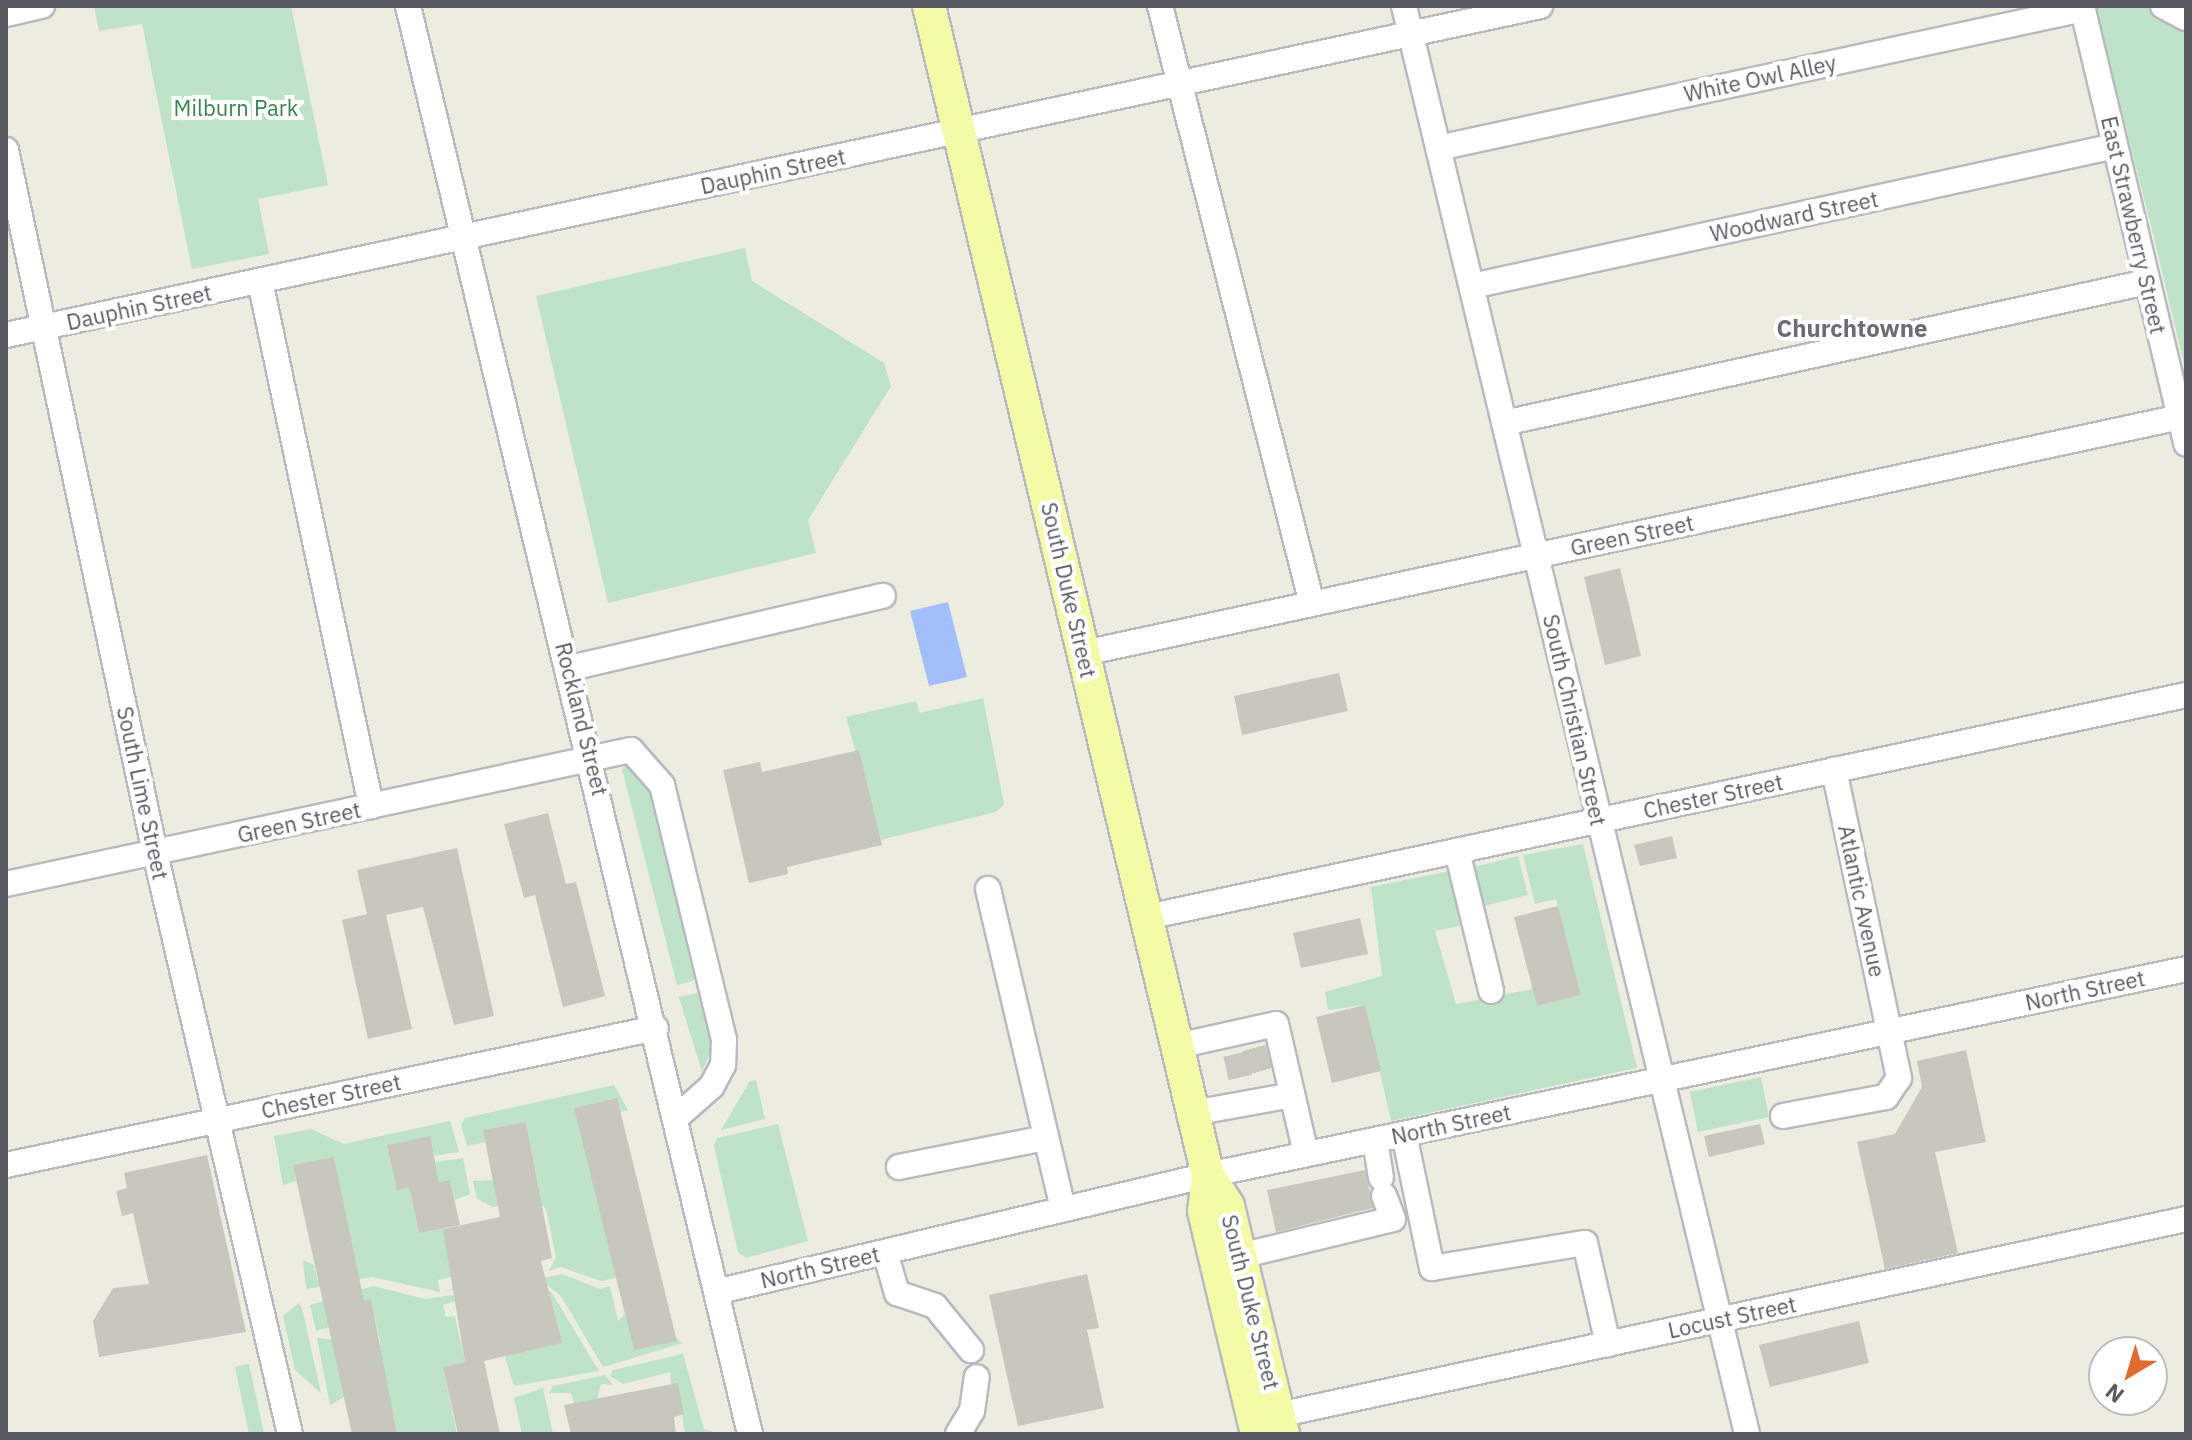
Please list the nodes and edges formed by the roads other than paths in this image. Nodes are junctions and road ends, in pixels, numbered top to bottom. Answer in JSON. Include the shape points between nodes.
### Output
{"nodes":[{"id":1,"x":42,"y":6,"type":"edge"},
{"id":2,"x":408,"y":6,"type":"edge"},
{"id":3,"x":929,"y":6,"type":"edge"},
{"id":4,"x":1160,"y":6,"type":"edge"},
{"id":5,"x":1404,"y":6,"type":"edge"},
{"id":6,"x":1540,"y":6,"type":"edge"},
{"id":7,"x":2163,"y":6,"type":"edge"},
{"id":8,"x":2082,"y":7,"type":"edge"},
{"id":9,"x":6,"y":14,"type":"edge"},
{"id":10,"x":2186,"y":18,"type":"edge"},
{"id":11,"x":1411,"y":34,"type":"junction"},
{"id":12,"x":1178,"y":84,"type":"junction"},
{"id":13,"x":959,"y":131,"type":"junction"},
{"id":14,"x":2115,"y":146,"type":"junction"},
{"id":15,"x":1438,"y":148,"type":"junction"},
{"id":16,"x":6,"y":150,"type":"edge"},
{"id":17,"x":466,"y":236,"type":"junction"},
{"id":18,"x":260,"y":281,"type":"junction"},
{"id":19,"x":2147,"y":282,"type":"junction"},
{"id":20,"x":1472,"y":286,"type":"junction"},
{"id":21,"x":44,"y":327,"type":"junction"},
{"id":22,"x":6,"y":335,"type":"edge"},
{"id":23,"x":2180,"y":417,"type":"junction"},
{"id":24,"x":1504,"y":423,"type":"junction"},
{"id":25,"x":2186,"y":444,"type":"edge"},
{"id":26,"x":1536,"y":556,"type":"junction"},
{"id":27,"x":883,"y":596,"type":"dead end"},
{"id":28,"x":1312,"y":604,"type":"junction"},
{"id":29,"x":1084,"y":653,"type":"junction"},
{"id":30,"x":570,"y":668,"type":"junction"},
{"id":31,"x":2186,"y":695,"type":"edge"},
{"id":32,"x":592,"y":759,"type":"junction"},
{"id":33,"x":1834,"y":770,"type":"junction"},
{"id":34,"x":371,"y":806,"type":"junction"},
{"id":35,"x":1599,"y":821,"type":"junction"},
{"id":36,"x":1457,"y":851,"type":"junction"},
{"id":37,"x":155,"y":853,"type":"junction"},
{"id":38,"x":6,"y":884,"type":"edge"},
{"id":39,"x":988,"y":889,"type":"dead end"},
{"id":40,"x":1147,"y":917,"type":"junction"},
{"id":41,"x":2186,"y":969,"type":"edge"},
{"id":42,"x":1491,"y":991,"type":"dead end"},
{"id":43,"x":656,"y":1028,"type":"junction"},
{"id":44,"x":1890,"y":1031,"type":"junction"},
{"id":45,"x":1177,"y":1046,"type":"junction"},
{"id":46,"x":1663,"y":1079,"type":"junction"},
{"id":47,"x":1292,"y":1095,"type":"junction"},
{"id":48,"x":1193,"y":1113,"type":"junction"},
{"id":49,"x":678,"y":1116,"type":"junction"},
{"id":50,"x":1783,"y":1116,"type":"dead end"},
{"id":51,"x":219,"y":1119,"type":"junction"},
{"id":52,"x":1390,"y":1137,"type":"junction"},
{"id":53,"x":1046,"y":1138,"type":"junction"},
{"id":54,"x":1306,"y":1154,"type":"junction"},
{"id":55,"x":6,"y":1165,"type":"edge"},
{"id":56,"x":899,"y":1167,"type":"dead end"},
{"id":57,"x":1208,"y":1175,"type":"junction"},
{"id":58,"x":1387,"y":1201,"type":"junction"},
{"id":59,"x":1063,"y":1209,"type":"junction"},
{"id":60,"x":2186,"y":1219,"type":"edge"},
{"id":61,"x":885,"y":1252,"type":"junction"},
{"id":62,"x":1240,"y":1256,"type":"junction"},
{"id":63,"x":720,"y":1291,"type":"junction"},
{"id":64,"x":1719,"y":1320,"type":"junction"},
{"id":65,"x":1608,"y":1344,"type":"junction"},
{"id":66,"x":971,"y":1350,"type":"dead end"},
{"id":67,"x":977,"y":1377,"type":"dead end"},
{"id":68,"x":1273,"y":1428,"type":"edge"},
{"id":69,"x":290,"y":1434,"type":"edge"},
{"id":70,"x":750,"y":1434,"type":"edge"},
{"id":71,"x":958,"y":1434,"type":"edge"},
{"id":72,"x":1747,"y":1434,"type":"edge"}],
"edges":[{"from":1,"to":9,"type":"street"},
{"from":2,"to":17,"type":"street","name":"Rockland Street"},
{"from":3,"to":13,"type":"main road","name":"South Duke Street"},
{"from":4,"to":12,"type":"street"},
{"from":5,"to":11,"type":"street","name":"South Christian Street"},
{"from":6,"to":11,"type":"street","name":"Dauphin Street"},
{"from":7,"to":10,"type":"street"},
{"from":8,"to":14,"type":"street","name":"East Strawberry Street"},
{"from":8,"to":15,"type":"street","name":"White Owl Alley"},
{"from":11,"to":12,"type":"street","name":"Dauphin Street"},
{"from":11,"to":15,"type":"street","name":"South Christian Street"},
{"from":12,"to":13,"type":"street","name":"Dauphin Street"},
{"from":12,"to":28,"type":"street"},
{"from":13,"to":17,"type":"street","name":"Dauphin Street"},
{"from":13,"to":29,"type":"main road","name":"South Duke Street"},
{"from":14,"to":19,"type":"street","name":"East Strawberry Street"},
{"from":14,"to":20,"type":"street","name":"Woodward Street"},
{"from":15,"to":20,"type":"street","name":"South Christian Street"},
{"from":16,"to":21,"type":"street","name":"South Lime Street"},
{"from":17,"to":18,"type":"street","name":"Dauphin Street"},
{"from":17,"to":30,"type":"street","name":"Rockland Street"},
{"from":18,"to":21,"type":"street","name":"Dauphin Street"},
{"from":18,"to":34,"type":"street"},
{"from":19,"to":23,"type":"street","name":"East Strawberry Street"},
{"from":19,"to":24,"type":"street"},
{"from":20,"to":24,"type":"street","name":"South Christian Street"},
{"from":21,"to":22,"type":"street","name":"Dauphin Street"},
{"from":21,"to":37,"type":"street","name":"South Lime Street"},
{"from":23,"to":25,"type":"street","name":"East Strawberry Street"},
{"from":23,"to":26,"type":"street","name":"Green Street"},
{"from":24,"to":26,"type":"street","name":"South Christian Street"},
{"from":26,"to":28,"type":"street","name":"Green Street"},
{"from":26,"to":35,"type":"street","name":"South Christian Street"},
{"from":27,"to":30,"type":"street"},
{"from":28,"to":29,"type":"street","name":"Green Street"},
{"from":29,"to":40,"type":"main road","name":"South Duke Street"},
{"from":30,"to":32,"type":"street","name":"Rockland Street"},
{"from":31,"to":33,"type":"street","name":"Chester Street"},
{"from":32,"to":34,"type":"street","name":"Green Street"},
{"from":32,"to":43,"type":"street","name":"Rockland Street"},
{"from":32,"to":49,"type":"street","name":"Green Street","via":[[631,750],[662,785],[720,1024],[723,1065],[712,1086]]},
{"from":33,"to":35,"type":"street","name":"Chester Street"},
{"from":33,"to":44,"type":"street","name":"Atlantic Avenue"},
{"from":34,"to":37,"type":"street","name":"Green Street"},
{"from":35,"to":36,"type":"street","name":"Chester Street"},
{"from":35,"to":46,"type":"street","name":"South Christian Street"},
{"from":36,"to":40,"type":"street","name":"Chester Street"},
{"from":36,"to":42,"type":"street"},
{"from":37,"to":38,"type":"street","name":"Green Street"},
{"from":37,"to":51,"type":"street","name":"South Lime Street"},
{"from":39,"to":53,"type":"street"},
{"from":40,"to":45,"type":"main road","name":"South Duke Street"},
{"from":41,"to":44,"type":"street","name":"North Street"},
{"from":43,"to":49,"type":"street","name":"Rockland Street"},
{"from":43,"to":51,"type":"street","name":"Chester Street"},
{"from":44,"to":46,"type":"street","name":"North Street"},
{"from":44,"to":50,"type":"street","name":"Atlantic Avenue","via":[[1899,1078],[1886,1097]]},
{"from":45,"to":47,"type":"street","via":[[1242,1042],[1276,1024]]},
{"from":45,"to":48,"type":"main road","name":"South Duke Street"},
{"from":46,"to":52,"type":"street","name":"North Street"},
{"from":46,"to":64,"type":"street","name":"South Christian Street"},
{"from":47,"to":48,"type":"street","via":[[1255,1091]]},
{"from":47,"to":54,"type":"street"},
{"from":48,"to":57,"type":"main road","name":"South Duke Street"},
{"from":49,"to":63,"type":"street","name":"Rockland Street"},
{"from":51,"to":55,"type":"street","name":"Chester Street"},
{"from":51,"to":69,"type":"street","name":"South Lime Street"},
{"from":52,"to":54,"type":"street","name":"North Street"},
{"from":52,"to":58,"type":"street"},
{"from":52,"to":58,"type":"street","via":[[1400,1199]]},
{"from":52,"to":65,"type":"street","via":[[1432,1268],[1585,1243]]},
{"from":53,"to":56,"type":"street"},
{"from":53,"to":59,"type":"street"},
{"from":54,"to":57,"type":"street","name":"North Street"},
{"from":57,"to":59,"type":"street","name":"North Street"},
{"from":57,"to":62,"type":"main road","name":"South Duke Street","via":[[1228,1206]]},
{"from":57,"to":68,"type":"main road","name":"South Duke Street","via":[[1204,1211]]},
{"from":58,"to":62,"type":"street"},
{"from":59,"to":61,"type":"street","name":"North Street"},
{"from":60,"to":64,"type":"street","name":"Locust Street"},
{"from":61,"to":63,"type":"street","name":"North Street"},
{"from":61,"to":66,"type":"street","via":[[897,1293],[935,1306]]},
{"from":62,"to":68,"type":"main road","name":"South Duke Street"},
{"from":63,"to":70,"type":"street","name":"Rockland Street"},
{"from":64,"to":65,"type":"street","name":"Locust Street"},
{"from":64,"to":72,"type":"street","name":"South Christian Street"},
{"from":65,"to":68,"type":"street","name":"Locust Street"},
{"from":67,"to":71,"type":"street","via":[[972,1411]]}]}
